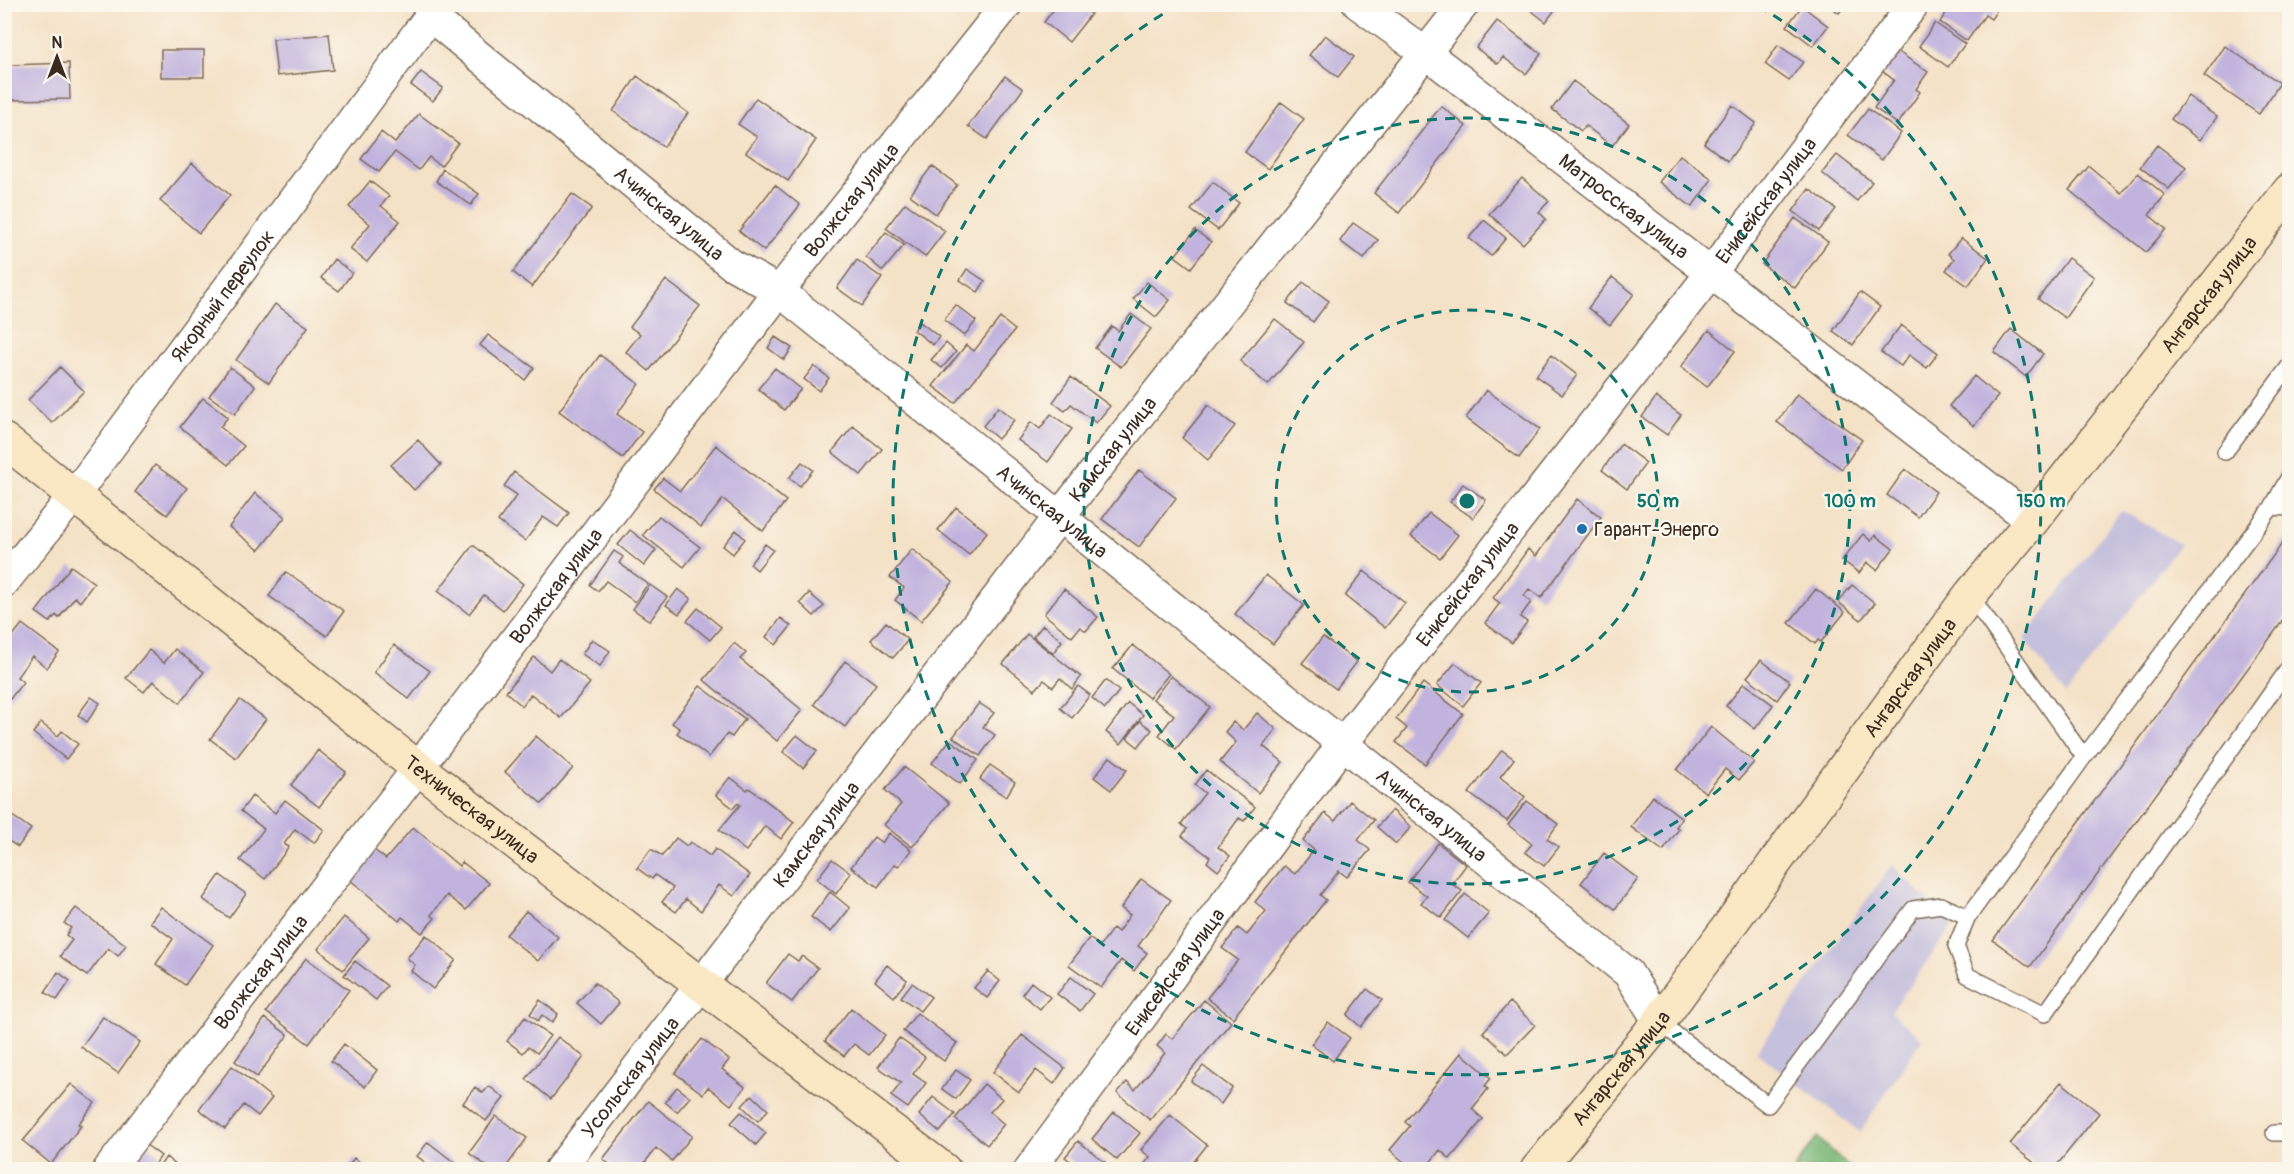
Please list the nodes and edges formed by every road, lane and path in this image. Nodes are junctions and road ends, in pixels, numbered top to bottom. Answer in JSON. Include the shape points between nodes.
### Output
{"nodes":[{"id":1,"x":1007,"y":4,"type":"edge"},
{"id":2,"x":1358,"y":4,"type":"edge"},
{"id":3,"x":1464,"y":4,"type":"edge"},
{"id":4,"x":1914,"y":4,"type":"edge"},
{"id":5,"x":429,"y":10,"type":"edge"},
{"id":6,"x":1426,"y":54,"type":"junction"},
{"id":7,"x":2289,"y":190,"type":"edge"},
{"id":8,"x":1711,"y":273,"type":"junction"},
{"id":9,"x":779,"y":291,"type":"junction"},
{"id":10,"x":2289,"y":365,"type":"edge"},
{"id":11,"x":4,"y":441,"type":"edge"},
{"id":12,"x":2225,"y":452,"type":"dead end"},
{"id":13,"x":2289,"y":476,"type":"edge"},
{"id":14,"x":75,"y":494,"type":"junction"},
{"id":15,"x":2271,"y":507,"type":"junction"},
{"id":16,"x":2289,"y":508,"type":"edge"},
{"id":17,"x":1058,"y":518,"type":"junction"},
{"id":18,"x":2032,"y":521,"type":"junction"},
{"id":19,"x":4,"y":582,"type":"edge"},
{"id":20,"x":1970,"y":595,"type":"junction"},
{"id":21,"x":2289,"y":666,"type":"edge"},
{"id":22,"x":1343,"y":743,"type":"junction"},
{"id":23,"x":2084,"y":757,"type":"junction"},
{"id":24,"x":418,"y":768,"type":"junction"},
{"id":25,"x":1968,"y":917,"type":"junction"},
{"id":26,"x":701,"y":983,"type":"junction"},
{"id":27,"x":1659,"y":1022,"type":"junction"},
{"id":28,"x":108,"y":1170,"type":"edge"},
{"id":29,"x":559,"y":1170,"type":"edge"},
{"id":30,"x":944,"y":1170,"type":"edge"},
{"id":31,"x":1029,"y":1170,"type":"edge"},
{"id":32,"x":1537,"y":1170,"type":"edge"}],
"edges":[{"from":1,"to":9,"type":"street","name":"Волжская улица"},
{"from":2,"to":6,"type":"street","name":"Матросская улица"},
{"from":3,"to":6,"type":"street","name":"Камская улица"},
{"from":4,"to":8,"type":"street","name":"Енисейская улица"},
{"from":5,"to":9,"type":"street","name":"Ачинская улица","via":[[731,264]]},
{"from":5,"to":14,"type":"street","name":"Якорный переулок"},
{"from":6,"to":8,"type":"street","name":"Матросская улица"},
{"from":6,"to":17,"type":"street","name":"Камская улица"},
{"from":7,"to":18,"type":"main road","name":"Ангарская улица"},
{"from":8,"to":18,"type":"street","name":"Матросская улица"},
{"from":8,"to":22,"type":"street","name":"Енисейская улица"},
{"from":9,"to":17,"type":"street","name":"Ачинская улица"},
{"from":9,"to":24,"type":"street","name":"Волжская улица"},
{"from":10,"to":12,"type":"lane"},
{"from":11,"to":14,"type":"main road","name":"Техническая улица"},
{"from":13,"to":15,"type":"lane"},
{"from":14,"to":19,"type":"street","name":"Якорный переулок"},
{"from":14,"to":24,"type":"main road","name":"Техническая улица"},
{"from":15,"to":16,"type":"lane"},
{"from":15,"to":23,"type":"lane"},
{"from":17,"to":22,"type":"street","name":"Ачинская улица"},
{"from":17,"to":26,"type":"street","name":"Камская улица"},
{"from":18,"to":20,"type":"main road","name":"Ангарская улица"},
{"from":20,"to":23,"type":"lane"},
{"from":20,"to":27,"type":"main road","name":"Ангарская улица"},
{"from":21,"to":25,"type":"lane","via":[[2045,1014],[1967,975],[1956,946]]},
{"from":22,"to":27,"type":"street","name":"Ачинская улица","via":[[1628,973]]},
{"from":22,"to":31,"type":"street","name":"Енисейская улица"},
{"from":23,"to":25,"type":"lane"},
{"from":24,"to":26,"type":"main road","name":"Техническая улица"},
{"from":24,"to":28,"type":"street","name":"Волжская улица"},
{"from":25,"to":27,"type":"lane","via":[[1941,905],[1913,909],[1768,1105]]},
{"from":26,"to":29,"type":"street","name":"Усольская улица"},
{"from":26,"to":30,"type":"main road","name":"Техническая улица"},
{"from":27,"to":32,"type":"main road","name":"Ангарская улица"}]}
